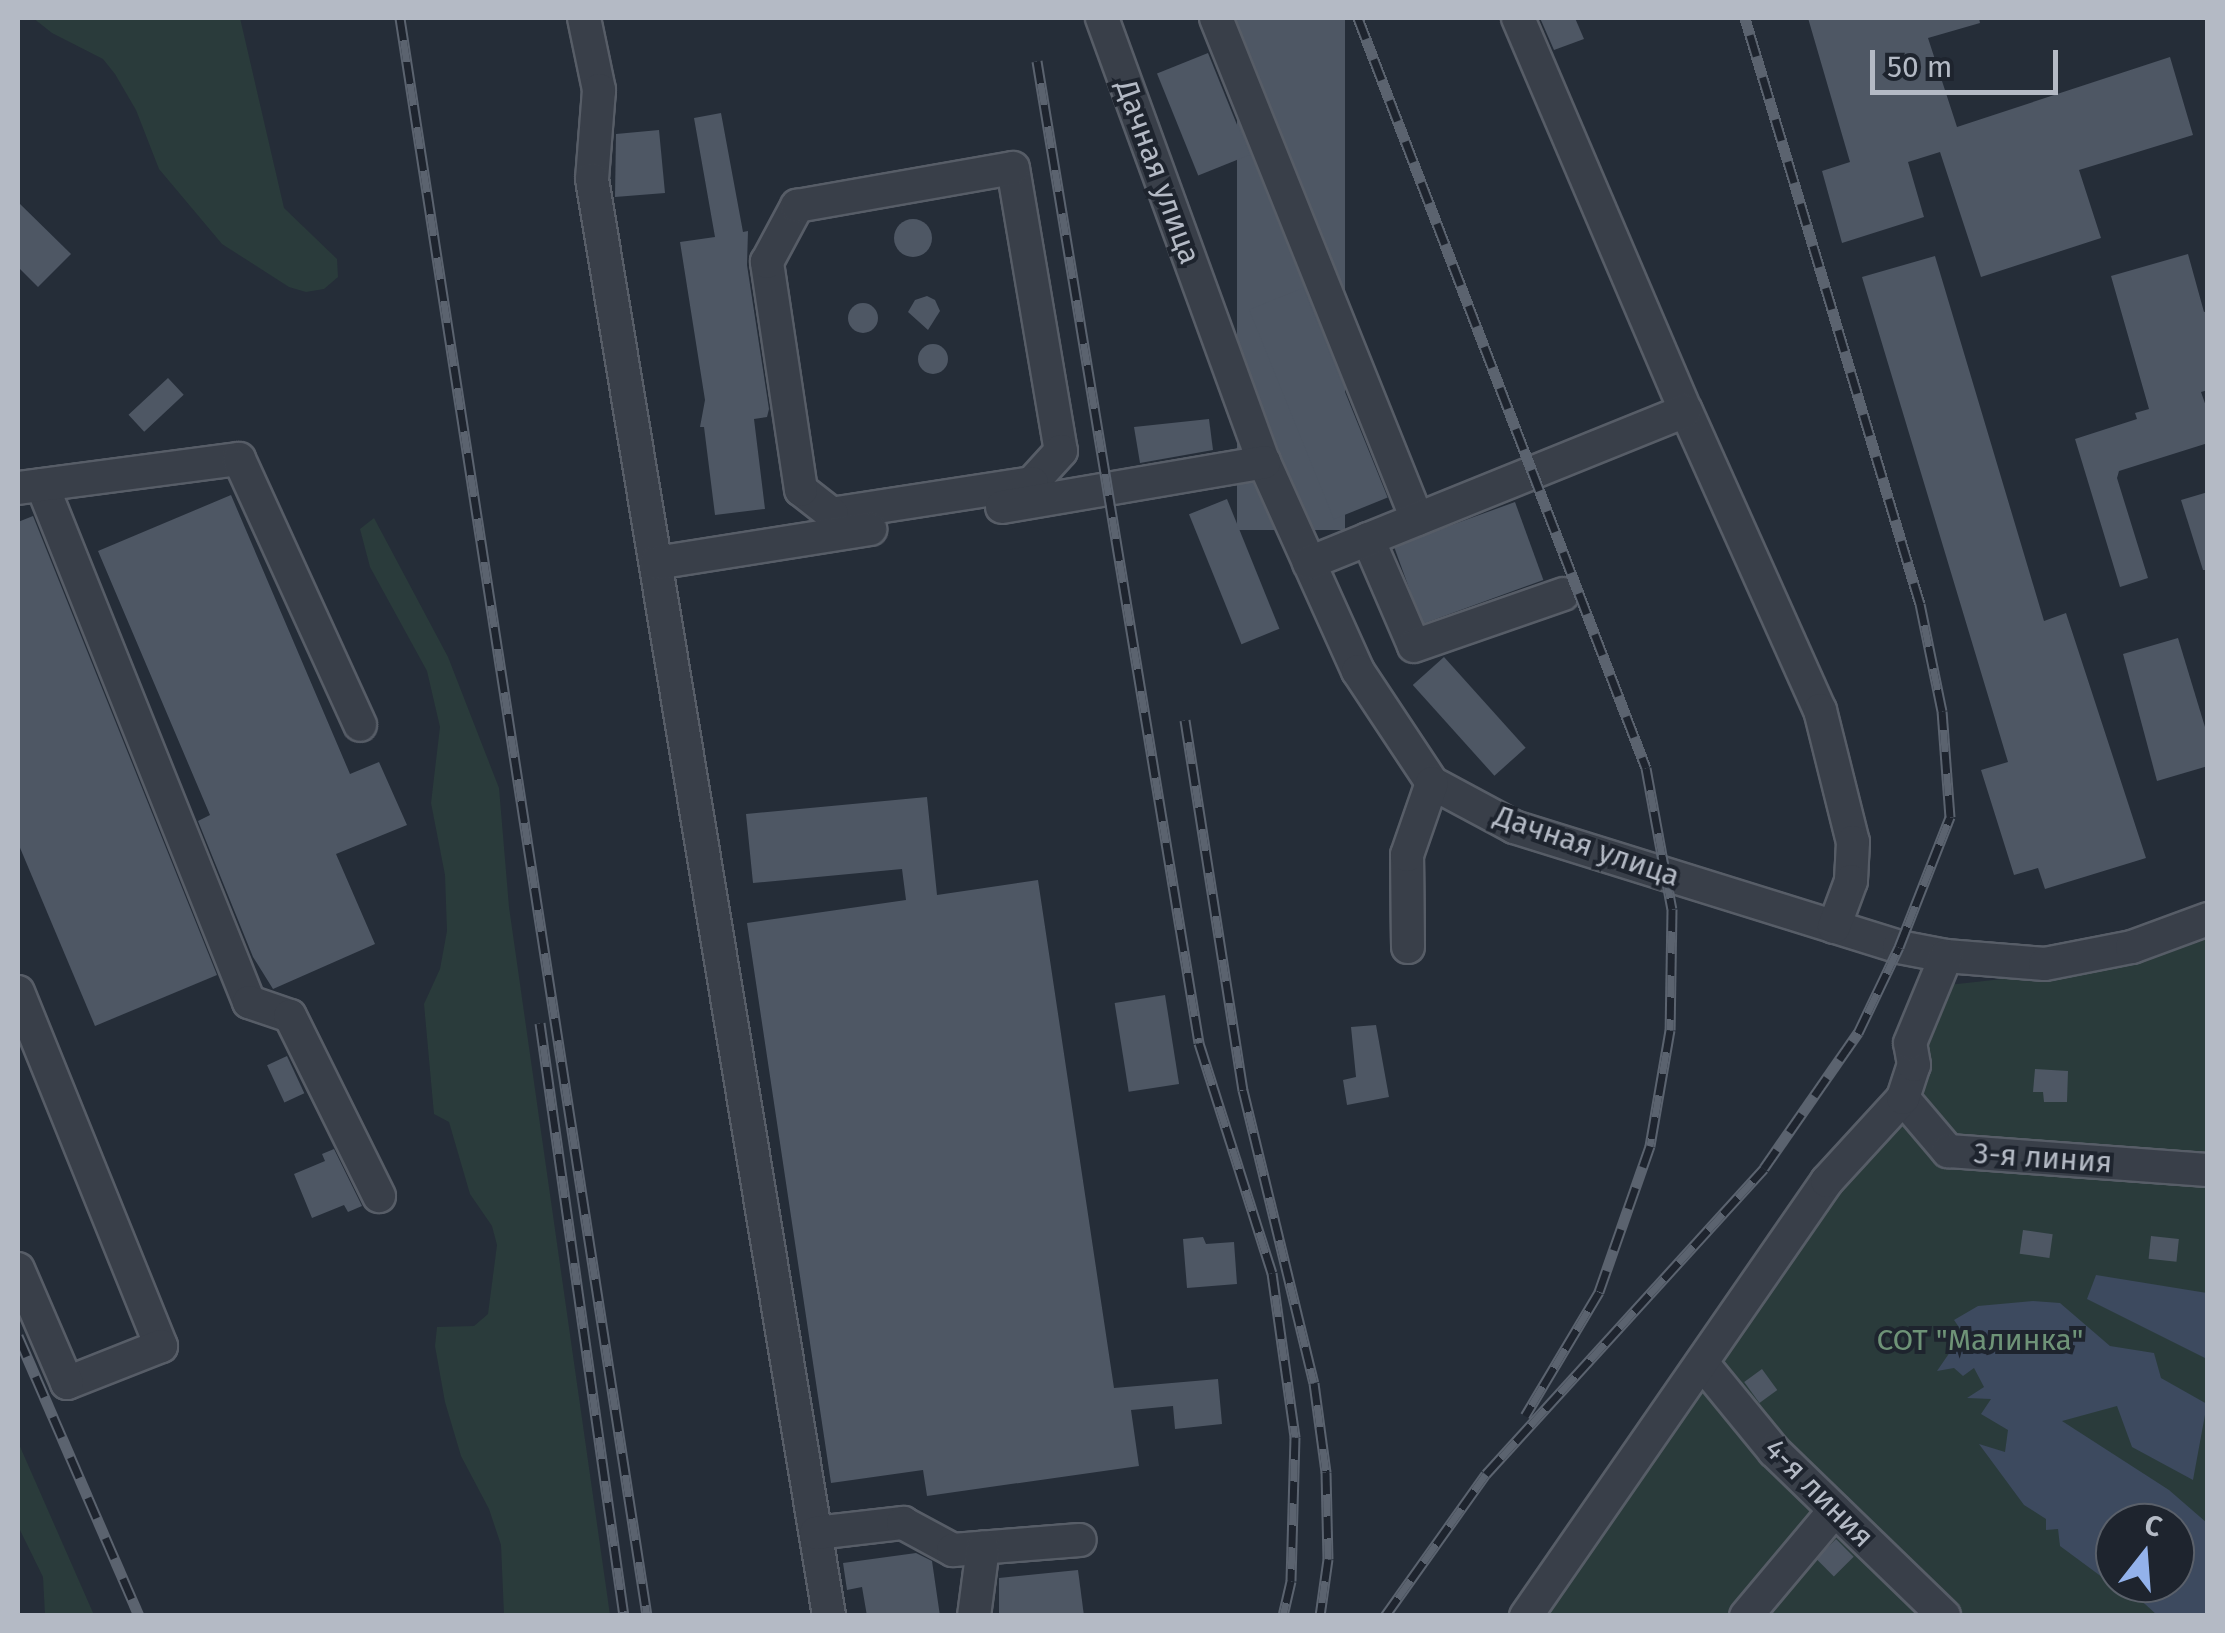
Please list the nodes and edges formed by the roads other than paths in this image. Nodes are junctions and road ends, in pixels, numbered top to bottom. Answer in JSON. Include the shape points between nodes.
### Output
{"nodes":[{"id":1,"x":584,"y":18,"type":"edge"},
{"id":2,"x":1102,"y":18,"type":"edge"},
{"id":3,"x":1216,"y":18,"type":"edge"},
{"id":4,"x":1518,"y":18,"type":"edge"},
{"id":5,"x":1686,"y":411,"type":"junction"},
{"id":6,"x":1264,"y":462,"type":"junction"},
{"id":7,"x":1032,"y":483,"type":"joint"},
{"id":8,"x":30,"y":487,"type":"edge"},
{"id":9,"x":1417,"y":519,"type":"junction"},
{"id":10,"x":1368,"y":539,"type":"junction"},
{"id":11,"x":656,"y":563,"type":"junction"},
{"id":12,"x":1309,"y":563,"type":"junction"},
{"id":13,"x":1563,"y":594,"type":"dead end"},
{"id":14,"x":360,"y":725,"type":"dead end"},
{"id":15,"x":1432,"y":783,"type":"junction"},
{"id":16,"x":2208,"y":918,"type":"edge"},
{"id":17,"x":1834,"y":927,"type":"junction"},
{"id":18,"x":1408,"y":947,"type":"dead end"},
{"id":19,"x":1946,"y":956,"type":"junction"},
{"id":20,"x":18,"y":992,"type":"edge"},
{"id":21,"x":1903,"y":1098,"type":"junction"},
{"id":22,"x":2208,"y":1170,"type":"edge"},
{"id":23,"x":378,"y":1196,"type":"dead end"},
{"id":24,"x":18,"y":1269,"type":"edge"},
{"id":25,"x":1702,"y":1363,"type":"junction"},
{"id":26,"x":1836,"y":1510,"type":"junction"},
{"id":27,"x":816,"y":1533,"type":"junction"},
{"id":28,"x":1080,"y":1540,"type":"dead end"},
{"id":29,"x":983,"y":1548,"type":"junction"},
{"id":30,"x":829,"y":1616,"type":"edge"},
{"id":31,"x":974,"y":1616,"type":"edge"},
{"id":32,"x":1526,"y":1616,"type":"edge"},
{"id":33,"x":1746,"y":1616,"type":"edge"},
{"id":34,"x":1944,"y":1616,"type":"edge"}],
"edges":[{"from":1,"to":11,"type":"street","via":[[600,90],[592,179]]},
{"from":2,"to":6,"type":"street","name":"Дачная улица"},
{"from":3,"to":9,"type":"street"},
{"from":4,"to":5,"type":"street"},
{"from":5,"to":9,"type":"street"},
{"from":5,"to":17,"type":"street","via":[[1820,710],[1853,842],[1851,881]]},
{"from":6,"to":11,"type":"street"},
{"from":6,"to":12,"type":"street","name":"Дачная улица"},
{"from":7,"to":7,"type":"street","via":[[832,514],[801,490],[767,262],[797,206],[1013,168],[1060,451]]},
{"from":8,"to":14,"type":"street","via":[[239,460]]},
{"from":8,"to":23,"type":"street","via":[[250,1002],[290,1016]]},
{"from":9,"to":10,"type":"street"},
{"from":10,"to":12,"type":"street"},
{"from":10,"to":13,"type":"street","via":[[1414,646]]},
{"from":11,"to":27,"type":"street"},
{"from":12,"to":15,"type":"street","name":"Дачная улица","via":[[1358,671]]},
{"from":15,"to":17,"type":"street","name":"Дачная улица","via":[[1514,827]]},
{"from":15,"to":18,"type":"street","via":[[1406,856]]},
{"from":16,"to":19,"type":"street","name":"Дачная улица","via":[[2132,947],[2045,964]]},
{"from":17,"to":19,"type":"street","name":"Дачная улица"},
{"from":19,"to":21,"type":"street","via":[[1910,1043],[1914,1065]]},
{"from":20,"to":24,"type":"street","via":[[160,1346],[67,1383]]},
{"from":21,"to":22,"type":"street","name":"3-я линия","via":[[1948,1151]]},
{"from":21,"to":25,"type":"street","via":[[1827,1181]]},
{"from":25,"to":26,"type":"street","name":"4-я линия","via":[[1774,1451]]},
{"from":25,"to":32,"type":"street"},
{"from":26,"to":33,"type":"street"},
{"from":26,"to":34,"type":"street","name":"4-я линия"},
{"from":27,"to":29,"type":"street","via":[[903,1523],[953,1550]]},
{"from":27,"to":30,"type":"street"},
{"from":28,"to":29,"type":"street"},
{"from":29,"to":31,"type":"street"}]}
